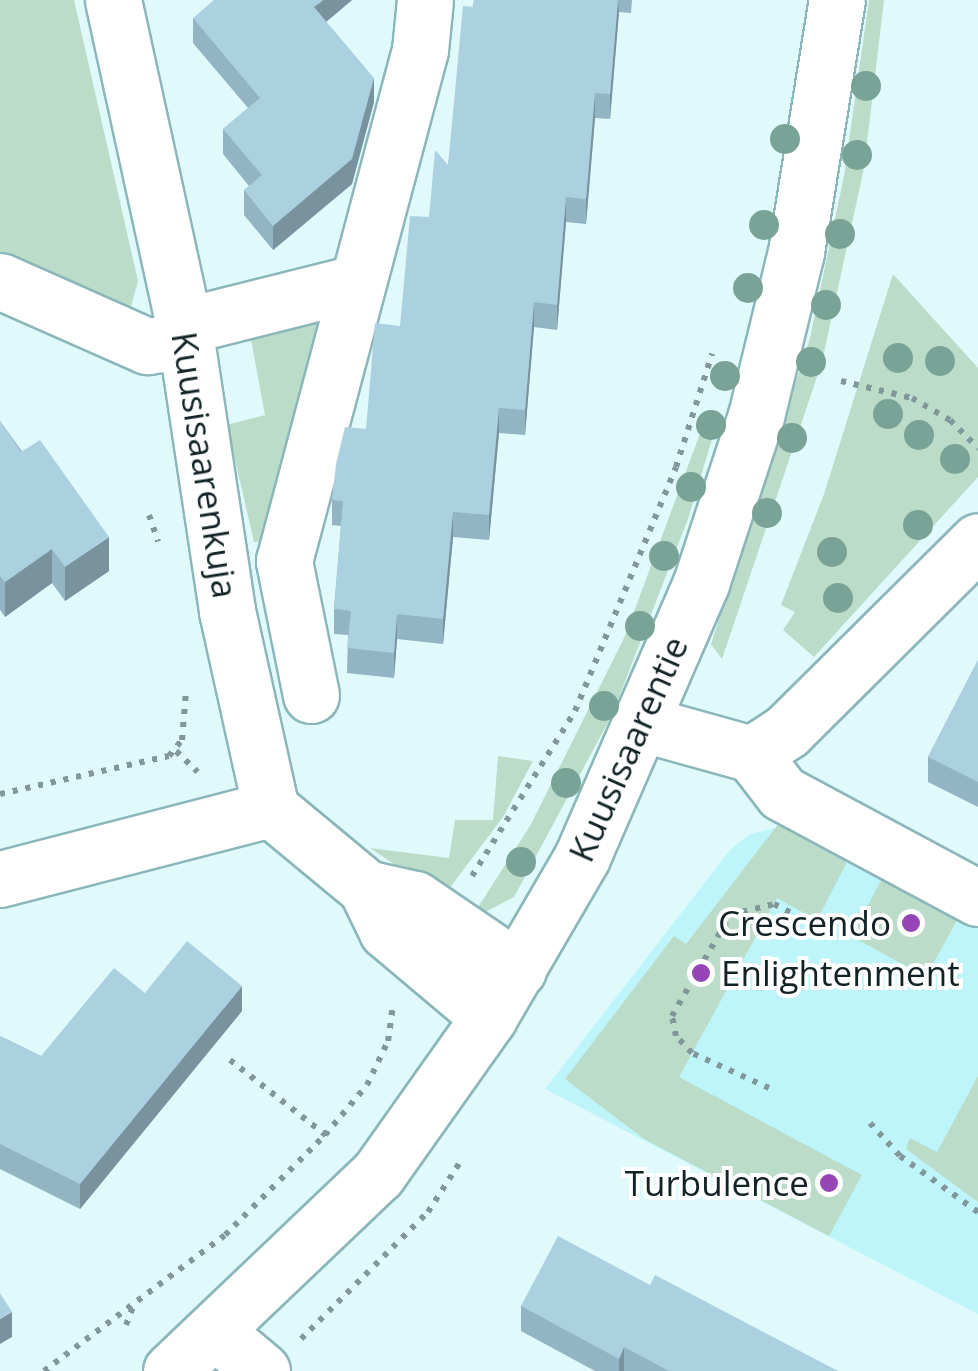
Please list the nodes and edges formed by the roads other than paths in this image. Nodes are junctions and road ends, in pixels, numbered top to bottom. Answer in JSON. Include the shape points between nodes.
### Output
{"nodes":[{"id":1,"x":113,"y":0,"type":"edge"},
{"id":2,"x":424,"y":0,"type":"edge"},
{"id":3,"x":837,"y":0,"type":"edge"},
{"id":4,"x":0,"y":281,"type":"edge"},
{"id":5,"x":355,"y":283,"type":"junction"},
{"id":6,"x":184,"y":334,"type":"junction"},
{"id":7,"x":978,"y":541,"type":"edge"},
{"id":8,"x":311,"y":695,"type":"dead end"},
{"id":9,"x":644,"y":724,"type":"junction"},
{"id":10,"x":752,"y":754,"type":"junction"},
{"id":11,"x":272,"y":808,"type":"junction"},
{"id":12,"x":0,"y":879,"type":"edge"},
{"id":13,"x":978,"y":898,"type":"edge"},
{"id":14,"x":428,"y":937,"type":"junction"},
{"id":15,"x":518,"y":969,"type":"junction"},
{"id":16,"x":490,"y":1017,"type":"junction"},
{"id":17,"x":218,"y":1333,"type":"junction"},
{"id":18,"x":260,"y":1370,"type":"edge"},
{"id":19,"x":171,"y":1371,"type":"edge"}],
"edges":[{"from":1,"to":6,"type":"street","name":"Kuusisaarenkuja"},
{"from":2,"to":5,"type":"street","via":[[420,50]]},
{"from":3,"to":9,"type":"street","name":"Kuusisaarentie","via":[[796,252],[756,416],[702,584]]},
{"from":4,"to":6,"type":"street","via":[[148,346]]},
{"from":5,"to":6,"type":"street"},
{"from":5,"to":8,"type":"street","via":[[284,561]]},
{"from":6,"to":11,"type":"street","name":"Kuusisaarenkuja","via":[[227,611]]},
{"from":7,"to":10,"type":"street","via":[[787,732]]},
{"from":9,"to":10,"type":"street"},
{"from":9,"to":15,"type":"street","name":"Kuusisaarentie","via":[[582,858]]},
{"from":10,"to":13,"type":"street","via":[[782,794]]},
{"from":11,"to":12,"type":"street"},
{"from":11,"to":14,"type":"street","via":[[366,888],[387,932]]},
{"from":14,"to":15,"type":"street"},
{"from":14,"to":16,"type":"street"},
{"from":15,"to":16,"type":"street","name":"Kuusisaarentie"},
{"from":16,"to":17,"type":"street","name":"Kuusisaarentie","via":[[378,1174]]},
{"from":17,"to":18,"type":"street"},
{"from":17,"to":19,"type":"street","name":"Kuusisaarentie"}]}
